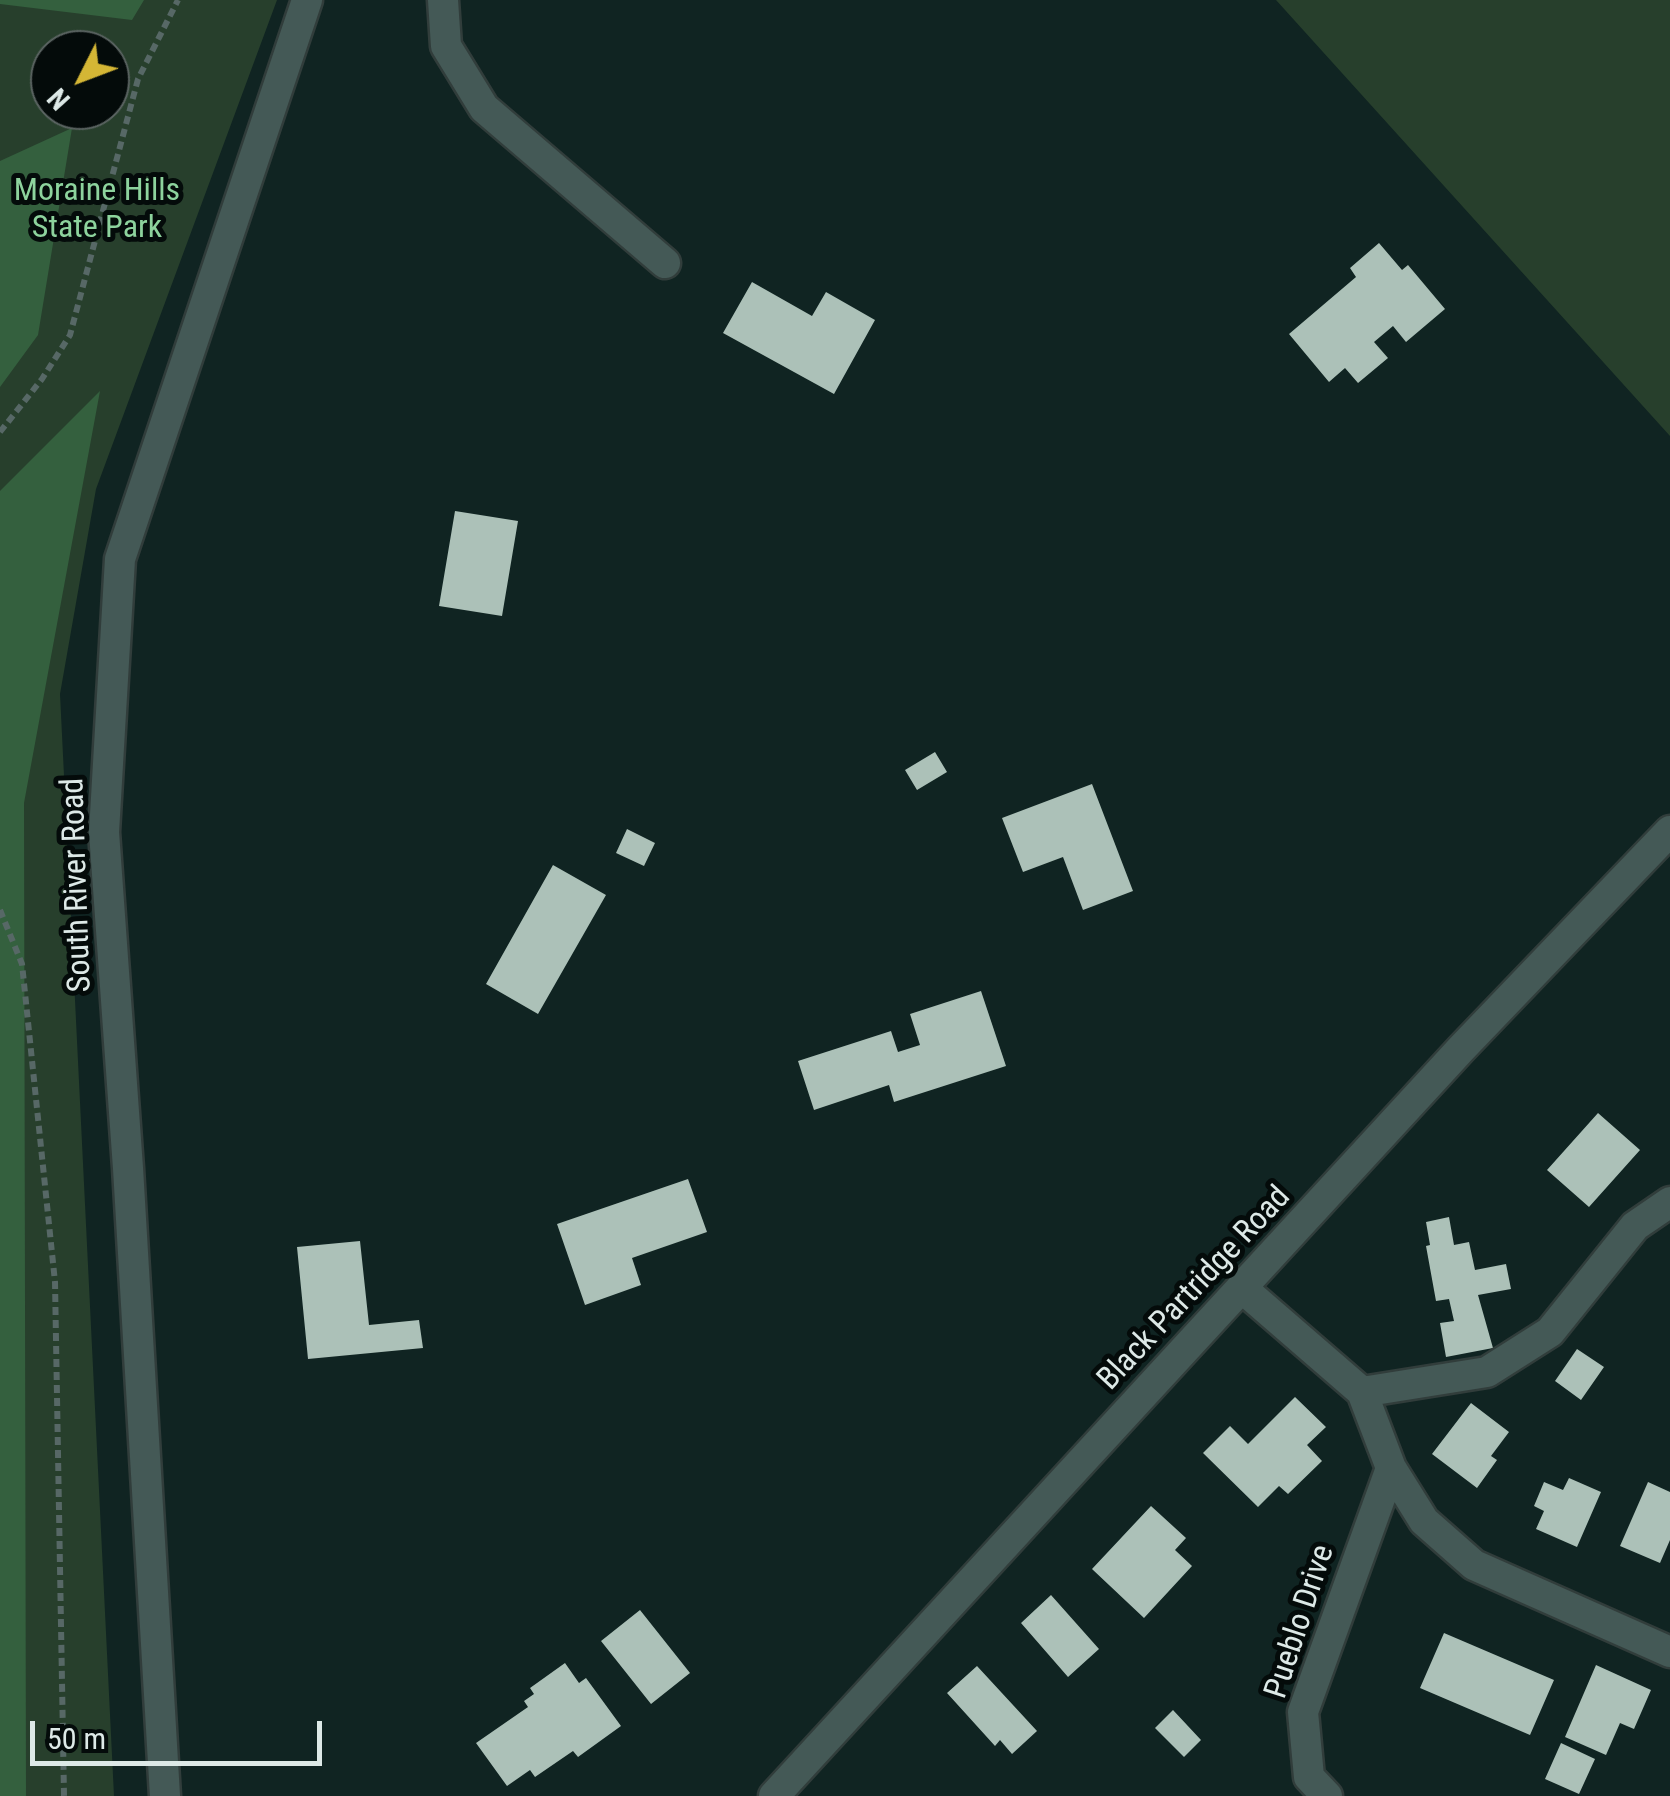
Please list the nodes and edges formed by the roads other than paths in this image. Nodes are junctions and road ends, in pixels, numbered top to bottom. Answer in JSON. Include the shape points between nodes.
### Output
{"nodes":[{"id":1,"x":307,"y":0,"type":"edge"},
{"id":2,"x":443,"y":0,"type":"edge"},
{"id":3,"x":665,"y":263,"type":"dead end"},
{"id":4,"x":1670,"y":831,"type":"edge"},
{"id":5,"x":1670,"y":1202,"type":"edge"},
{"id":6,"x":1243,"y":1289,"type":"junction"},
{"id":7,"x":1362,"y":1392,"type":"junction"},
{"id":8,"x":1390,"y":1468,"type":"junction"},
{"id":9,"x":1670,"y":1652,"type":"edge"},
{"id":10,"x":165,"y":1796,"type":"edge"},
{"id":11,"x":774,"y":1796,"type":"edge"},
{"id":12,"x":1326,"y":1796,"type":"edge"}],
"edges":[{"from":1,"to":10,"type":"street","name":"South River Road","via":[[120,559],[104,832]]},
{"from":2,"to":3,"type":"street","via":[[446,46],[484,108]]},
{"from":4,"to":6,"type":"street","name":"Black Partridge Road"},
{"from":5,"to":7,"type":"street","via":[[1635,1226],[1550,1332],[1487,1372]]},
{"from":6,"to":7,"type":"street"},
{"from":6,"to":11,"type":"street","name":"Black Partridge Road"},
{"from":7,"to":8,"type":"street"},
{"from":8,"to":9,"type":"street","via":[[1424,1521],[1474,1565]]},
{"from":8,"to":12,"type":"street","name":"Pueblo Drive","via":[[1304,1712],[1309,1777]]}]}
